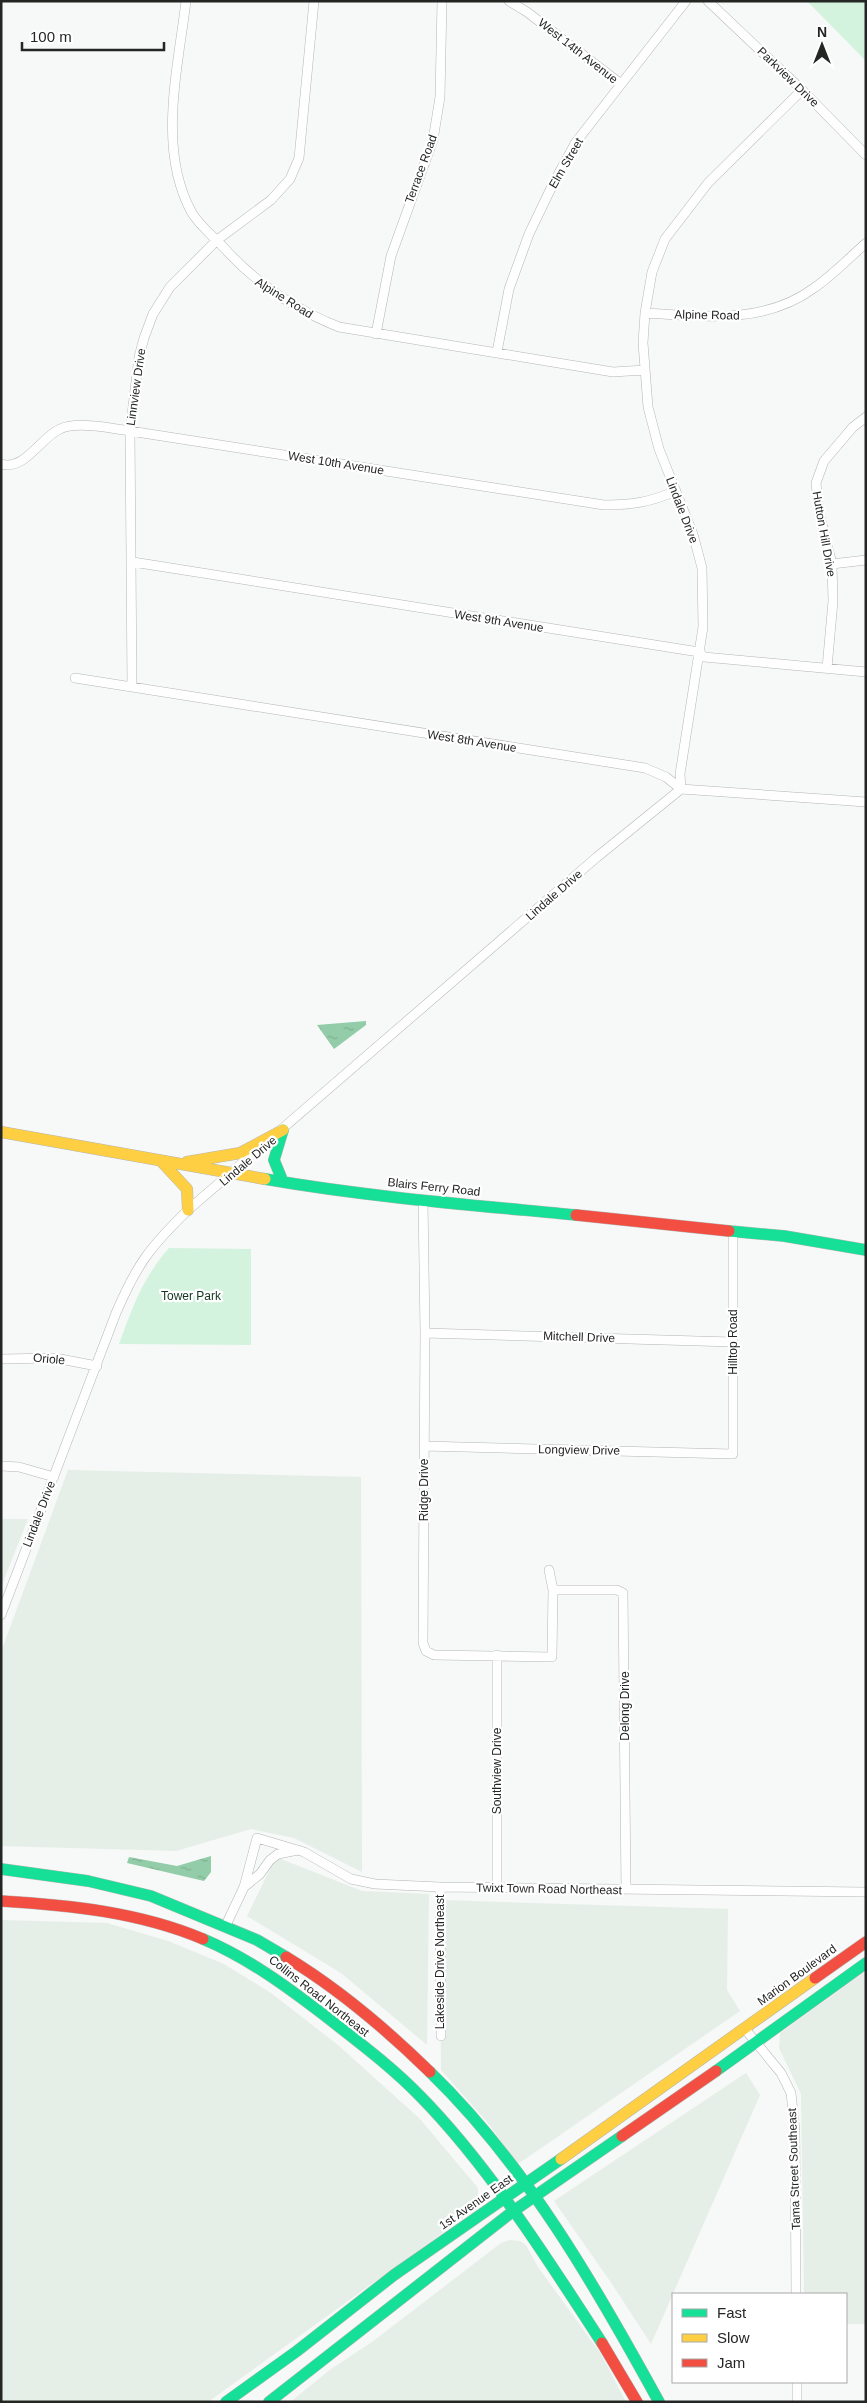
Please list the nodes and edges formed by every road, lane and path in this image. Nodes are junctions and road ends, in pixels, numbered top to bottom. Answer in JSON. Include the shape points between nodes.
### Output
{"nodes":[{"id":1,"x":186,"y":1,"type":"edge"},
{"id":2,"x":314,"y":1,"type":"edge"},
{"id":3,"x":442,"y":1,"type":"edge"},
{"id":4,"x":509,"y":1,"type":"edge"},
{"id":5,"x":686,"y":1,"type":"edge"},
{"id":6,"x":708,"y":1,"type":"edge"},
{"id":7,"x":622,"y":84,"type":"junction"},
{"id":8,"x":802,"y":90,"type":"junction"},
{"id":9,"x":866,"y":155,"type":"edge"},
{"id":10,"x":217,"y":240,"type":"junction"},
{"id":11,"x":866,"y":243,"type":"edge"},
{"id":12,"x":645,"y":313,"type":"junction"},
{"id":13,"x":376,"y":334,"type":"junction"},
{"id":14,"x":497,"y":352,"type":"junction"},
{"id":15,"x":645,"y":370,"type":"junction"},
{"id":16,"x":866,"y":418,"type":"edge"},
{"id":17,"x":130,"y":431,"type":"junction"},
{"id":18,"x":3,"y":464,"type":"edge"},
{"id":19,"x":676,"y":492,"type":"junction"},
{"id":20,"x":866,"y":560,"type":"edge"},
{"id":21,"x":133,"y":562,"type":"junction"},
{"id":22,"x":832,"y":564,"type":"junction"},
{"id":23,"x":699,"y":652,"type":"junction"},
{"id":24,"x":827,"y":668,"type":"junction"},
{"id":25,"x":866,"y":672,"type":"edge"},
{"id":26,"x":75,"y":678,"type":"dead end"},
{"id":27,"x":132,"y":687,"type":"junction"},
{"id":28,"x":681,"y":789,"type":"junction"},
{"id":29,"x":866,"y":802,"type":"edge"},
{"id":30,"x":283,"y":1130,"type":"junction"},
{"id":31,"x":1,"y":1132,"type":"edge"},
{"id":32,"x":161,"y":1161,"type":"junction"},
{"id":33,"x":176,"y":1164,"type":"junction"},
{"id":34,"x":233,"y":1174,"type":"junction"},
{"id":35,"x":283,"y":1182,"type":"junction"},
{"id":36,"x":423,"y":1200,"type":"junction"},
{"id":37,"x":188,"y":1210,"type":"junction"},
{"id":38,"x":733,"y":1230,"type":"junction"},
{"id":39,"x":866,"y":1250,"type":"edge"},
{"id":40,"x":425,"y":1333,"type":"junction"},
{"id":41,"x":733,"y":1342,"type":"junction"},
{"id":42,"x":1,"y":1359,"type":"edge"},
{"id":43,"x":97,"y":1366,"type":"junction"},
{"id":44,"x":424,"y":1446,"type":"junction"},
{"id":45,"x":733,"y":1454,"type":"joint"},
{"id":46,"x":1,"y":1466,"type":"edge"},
{"id":47,"x":54,"y":1477,"type":"junction"},
{"id":48,"x":549,"y":1570,"type":"dead end"},
{"id":49,"x":554,"y":1590,"type":"junction"},
{"id":50,"x":1,"y":1615,"type":"edge"},
{"id":51,"x":497,"y":1655,"type":"junction"},
{"id":52,"x":299,"y":1850,"type":"junction"},
{"id":53,"x":1,"y":1868,"type":"edge"},
{"id":54,"x":244,"y":1887,"type":"junction"},
{"id":55,"x":440,"y":1887,"type":"junction"},
{"id":56,"x":497,"y":1888,"type":"junction"},
{"id":57,"x":626,"y":1890,"type":"junction"},
{"id":58,"x":864,"y":1892,"type":"edge"},
{"id":59,"x":1,"y":1901,"type":"edge"},
{"id":60,"x":225,"y":1926,"type":"junction"},
{"id":61,"x":866,"y":1942,"type":"edge"},
{"id":62,"x":866,"y":1963,"type":"edge"},
{"id":63,"x":745,"y":2030,"type":"junction"},
{"id":64,"x":441,"y":2036,"type":"dead end"},
{"id":65,"x":756,"y":2043,"type":"junction"},
{"id":66,"x":525,"y":2185,"type":"junction"},
{"id":67,"x":533,"y":2197,"type":"junction"},
{"id":68,"x":504,"y":2200,"type":"junction"},
{"id":69,"x":512,"y":2212,"type":"junction"},
{"id":70,"x":796,"y":2293,"type":"edge"},
{"id":71,"x":796,"y":2383,"type":"edge"},
{"id":72,"x":226,"y":2402,"type":"edge"},
{"id":73,"x":270,"y":2402,"type":"edge"},
{"id":74,"x":637,"y":2402,"type":"edge"},
{"id":75,"x":658,"y":2402,"type":"edge"},
{"id":76,"x":797,"y":2402,"type":"edge"}],
"edges":[{"from":1,"to":10,"type":"street","name":"Alpine Road","via":[[172,122],[173,157],[180,190],[193,215]]},
{"from":2,"to":10,"type":"street","name":"Linnview Drive","via":[[299,158],[290,179],[271,200]]},
{"from":3,"to":13,"type":"street","name":"Terrace Road","via":[[440,98],[433,140],[391,256]]},
{"from":4,"to":7,"type":"street","name":"West 14th Avenue"},
{"from":5,"to":7,"type":"street","name":"Elm Street"},
{"from":6,"to":8,"type":"street","name":"Parkview Drive"},
{"from":7,"to":14,"type":"street","name":"Elm Street","via":[[576,142],[529,234],[509,289]]},
{"from":8,"to":9,"type":"street","name":"Parkview Drive"},
{"from":8,"to":12,"type":"street","name":"Lindale Drive","via":[[708,183],[665,239],[652,272]]},
{"from":10,"to":13,"type":"street","name":"Alpine Road","via":[[250,276],[307,314],[339,327]]},
{"from":10,"to":17,"type":"street","name":"Linnview Drive","via":[[170,287],[153,314],[139,357]]},
{"from":11,"to":12,"type":"street","name":"Alpine Road","via":[[815,288],[773,309],[721,317]]},
{"from":12,"to":15,"type":"street","name":"Lindale Drive"},
{"from":13,"to":14,"type":"street","name":"Alpine Road"},
{"from":14,"to":15,"type":"street","name":"Alpine Road","via":[[613,372]]},
{"from":15,"to":19,"type":"street","name":"Lindale Drive","via":[[648,407],[659,449]]},
{"from":16,"to":22,"type":"street","name":"Hutton Hill Drive","via":[[853,427],[824,461],[816,483],[819,512]]},
{"from":17,"to":18,"type":"street","name":"West 10th Avenue","via":[[89,426],[61,428],[20,461]]},
{"from":17,"to":19,"type":"street","name":"West 10th Avenue","via":[[604,505],[632,505]]},
{"from":17,"to":21,"type":"street","name":"Linnview Drive"},
{"from":19,"to":23,"type":"street","name":"Lindale Drive","via":[[702,568],[703,620]]},
{"from":20,"to":22,"type":"street"},
{"from":21,"to":23,"type":"street","name":"West 9th Avenue"},
{"from":21,"to":27,"type":"street","name":"Linnview Drive"},
{"from":22,"to":24,"type":"street","name":"Hutton Hill Drive","via":[[833,601]]},
{"from":23,"to":24,"type":"street","name":"West 9th Avenue","via":[[704,657]]},
{"from":23,"to":28,"type":"street","name":"Lindale Drive","via":[[680,774]]},
{"from":24,"to":25,"type":"street","name":"West 9th Avenue"},
{"from":26,"to":27,"type":"street","name":"West 8th Avenue"},
{"from":27,"to":28,"type":"street","name":"West 8th Avenue","via":[[645,768],[666,777]]},
{"from":28,"to":29,"type":"street"},
{"from":28,"to":30,"type":"street","name":"Lindale Drive","via":[[597,857]]},
{"from":30,"to":33,"type":"main road","via":[[240,1153]]},
{"from":30,"to":34,"type":"street","name":"Lindale Drive"},
{"from":30,"to":35,"type":"main road","via":[[274,1160]]},
{"from":31,"to":32,"type":"main road","name":"Blairs Ferry Road"},
{"from":32,"to":33,"type":"main road","name":"Blairs Ferry Road"},
{"from":32,"to":37,"type":"main road","via":[[187,1189]]},
{"from":33,"to":34,"type":"main road","name":"Blairs Ferry Road"},
{"from":34,"to":35,"type":"main road","name":"Blairs Ferry Road"},
{"from":34,"to":37,"type":"street","name":"Lindale Drive"},
{"from":35,"to":36,"type":"main road","name":"Blairs Ferry Road"},
{"from":36,"to":38,"type":"main road","name":"Blairs Ferry Road"},
{"from":36,"to":40,"type":"street","name":"Ridge Drive"},
{"from":37,"to":43,"type":"street","name":"Lindale Drive","via":[[158,1239],[131,1277]]},
{"from":38,"to":39,"type":"main road","name":"Blairs Ferry Road"},
{"from":38,"to":41,"type":"street","name":"Hilltop Road"},
{"from":40,"to":41,"type":"street","name":"Mitchell Drive"},
{"from":40,"to":44,"type":"street","name":"Ridge Drive"},
{"from":41,"to":45,"type":"street","name":"Hilltop Road"},
{"from":42,"to":43,"type":"street","name":"Oriole","via":[[55,1358]]},
{"from":43,"to":47,"type":"street","name":"Lindale Drive"},
{"from":44,"to":45,"type":"street","name":"Longview Drive"},
{"from":44,"to":51,"type":"street","name":"Ridge Drive","via":[[423,1643],[426,1651],[434,1655]]},
{"from":46,"to":47,"type":"street","via":[[19,1467]]},
{"from":47,"to":50,"type":"street","name":"Lindale Drive"},
{"from":48,"to":49,"type":"street"},
{"from":49,"to":51,"type":"street","name":"Ridge Drive","via":[[552,1657]]},
{"from":49,"to":57,"type":"street","name":"Delong Drive","via":[[617,1590],[623,1593]]},
{"from":51,"to":56,"type":"street","name":"Southview Drive"},
{"from":52,"to":54,"type":"street","name":"Twixt Town Road Northeast","via":[[278,1854]]},
{"from":52,"to":54,"type":"street","name":"Twixt Town Road Northeast","via":[[258,1838]]},
{"from":52,"to":55,"type":"street","name":"Twixt Town Road Northeast","via":[[351,1880]]},
{"from":53,"to":60,"type":"main road","name":"Collins Road Northeast","via":[[106,1884],[171,1903]]},
{"from":54,"to":60,"type":"street","name":"Twixt Town Road Northeast"},
{"from":55,"to":56,"type":"street","name":"Twixt Town Road Northeast"},
{"from":55,"to":64,"type":"street","name":"Lakeside Drive Northeast"},
{"from":56,"to":57,"type":"street","name":"Twixt Town Road Northeast"},
{"from":57,"to":58,"type":"street","name":"Twixt Town Road Northeast"},
{"from":59,"to":68,"type":"main road","name":"Collins Road Northeast","via":[[94,1910],[158,1924],[216,1944],[254,1963],[337,2025],[431,2108]]},
{"from":60,"to":66,"type":"main road","name":"Collins Road Northeast","via":[[305,1968],[397,2039],[450,2090]]},
{"from":61,"to":63,"type":"main road","name":"Marion Boulevard"},
{"from":62,"to":65,"type":"main road"},
{"from":63,"to":65,"type":"street","name":"Tama Street Southeast"},
{"from":63,"to":66,"type":"main road","name":"1st Avenue East"},
{"from":65,"to":67,"type":"main road"},
{"from":65,"to":70,"type":"street","name":"Tama Street Southeast","via":[[781,2073],[791,2094],[795,2131]]},
{"from":66,"to":67,"type":"main road","name":"Collins Road Northeast"},
{"from":66,"to":68,"type":"main road","name":"1st Avenue East"},
{"from":67,"to":69,"type":"main road"},
{"from":67,"to":75,"type":"main road","name":"Collins Road Northeast","via":[[594,2287]]},
{"from":68,"to":69,"type":"main road","name":"Collins Road Northeast"},
{"from":68,"to":72,"type":"main road","name":"1st Avenue East","via":[[394,2275],[298,2351]]},
{"from":69,"to":73,"type":"main road"},
{"from":69,"to":74,"type":"main road","name":"Collins Road Northeast","via":[[577,2304]]},
{"from":71,"to":76,"type":"street"}]}
